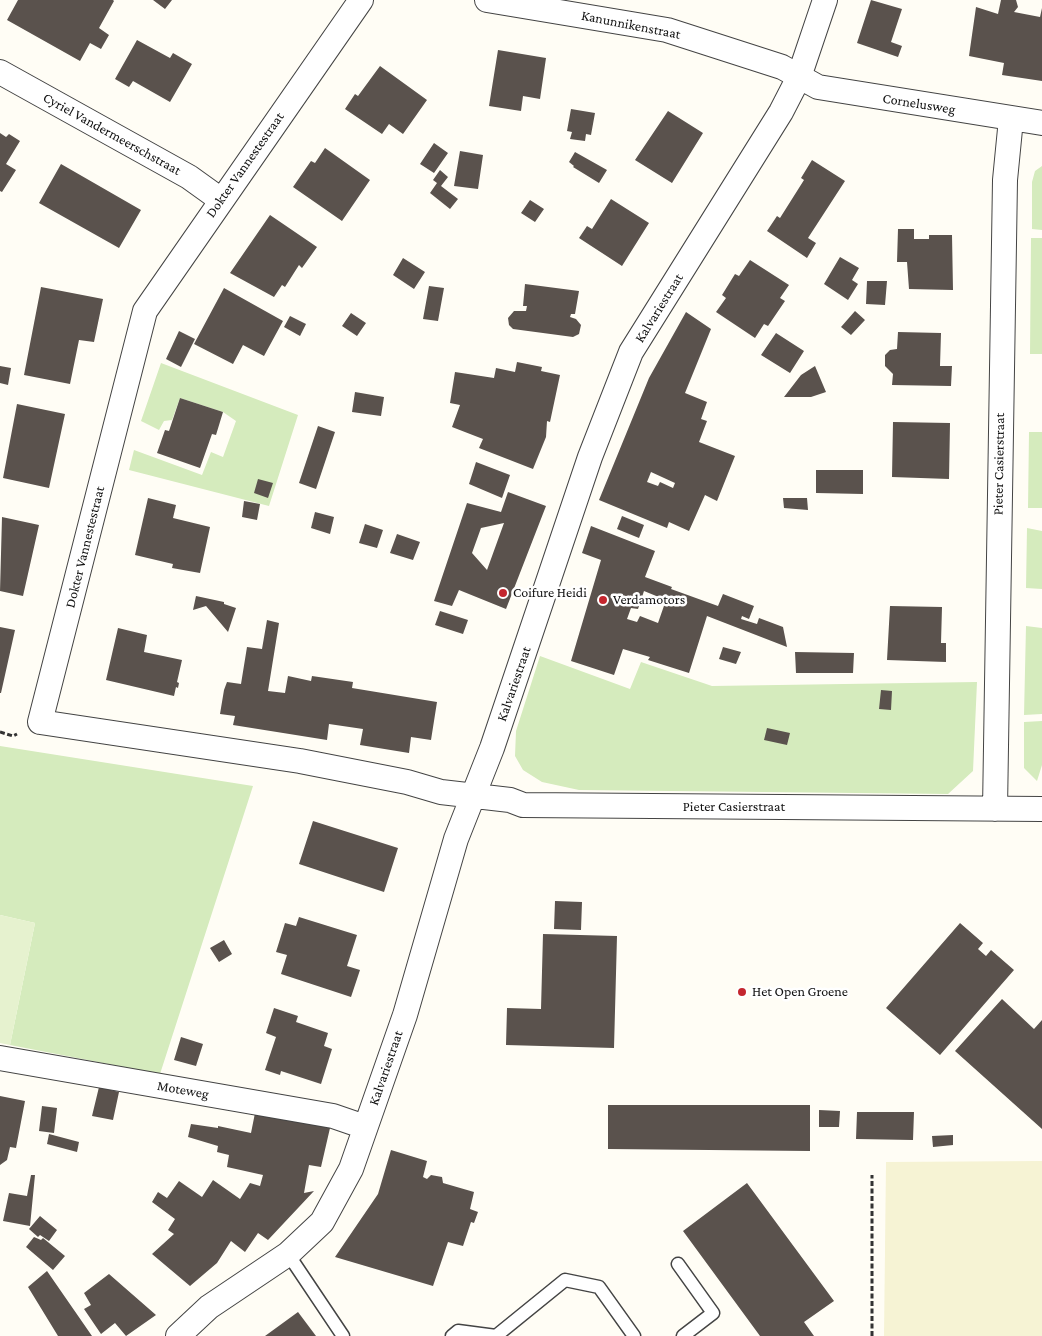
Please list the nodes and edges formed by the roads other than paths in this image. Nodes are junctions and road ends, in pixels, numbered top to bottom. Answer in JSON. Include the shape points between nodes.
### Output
{"nodes":[{"id":1,"x":361,"y":0,"type":"edge"},
{"id":2,"x":487,"y":0,"type":"edge"},
{"id":3,"x":824,"y":0,"type":"edge"},
{"id":4,"x":0,"y":72,"type":"edge"},
{"id":5,"x":799,"y":77,"type":"junction"},
{"id":6,"x":1012,"y":119,"type":"junction"},
{"id":7,"x":1042,"y":123,"type":"edge"},
{"id":8,"x":221,"y":200,"type":"junction"},
{"id":9,"x":474,"y":797,"type":"junction"},
{"id":10,"x":995,"y":808,"type":"junction"},
{"id":11,"x":1042,"y":809,"type":"edge"},
{"id":12,"x":0,"y":1058,"type":"edge"},
{"id":13,"x":365,"y":1127,"type":"junction"},
{"id":14,"x":288,"y":1254,"type":"junction"},
{"id":15,"x":678,"y":1264,"type":"dead end"},
{"id":16,"x":178,"y":1336,"type":"edge"},
{"id":17,"x":343,"y":1336,"type":"edge"},
{"id":18,"x":452,"y":1336,"type":"edge"},
{"id":19,"x":496,"y":1336,"type":"edge"},
{"id":20,"x":634,"y":1336,"type":"edge"},
{"id":21,"x":683,"y":1336,"type":"edge"}],
"edges":[{"from":1,"to":8,"type":"street","name":"Dokter Vannestestraat"},
{"from":2,"to":5,"type":"street","name":"Kanunnikenstraat","via":[[667,30],[782,67]]},
{"from":3,"to":5,"type":"street","name":"Kalvariestraat"},
{"from":4,"to":8,"type":"street","name":"Cyriel Vandermeerschstraat","via":[[189,177]]},
{"from":5,"to":6,"type":"street","name":"Cornelusweg","via":[[818,87]]},
{"from":5,"to":9,"type":"street","name":"Kalvariestraat","via":[[781,112],[632,352],[590,457]]},
{"from":6,"to":7,"type":"street","name":"Cornelusweg"},
{"from":6,"to":10,"type":"street","name":"Pieter Casierstraat","via":[[1005,190]]},
{"from":8,"to":9,"type":"street","name":"Dokter Vannestestraat","via":[[145,311],[40,722],[300,761]]},
{"from":9,"to":10,"type":"street","name":"Pieter Casierstraat","via":[[510,800],[523,805]]},
{"from":9,"to":13,"type":"street","name":"Kalvariestraat","via":[[456,839],[405,1015]]},
{"from":10,"to":11,"type":"street","name":"Pieter Casierstraat"},
{"from":12,"to":13,"type":"street","name":"Moteweg","via":[[333,1116]]},
{"from":13,"to":14,"type":"street","name":"Kalvariestraat","via":[[351,1168],[322,1222]]},
{"from":14,"to":16,"type":"street","name":"Kalvariestraat","via":[[209,1307]]},
{"from":14,"to":17,"type":"lane"},
{"from":15,"to":21,"type":"lane","via":[[713,1313]]},
{"from":18,"to":19,"type":"lane","via":[[458,1331]]},
{"from":19,"to":20,"type":"lane","via":[[566,1280],[599,1288]]}]}
